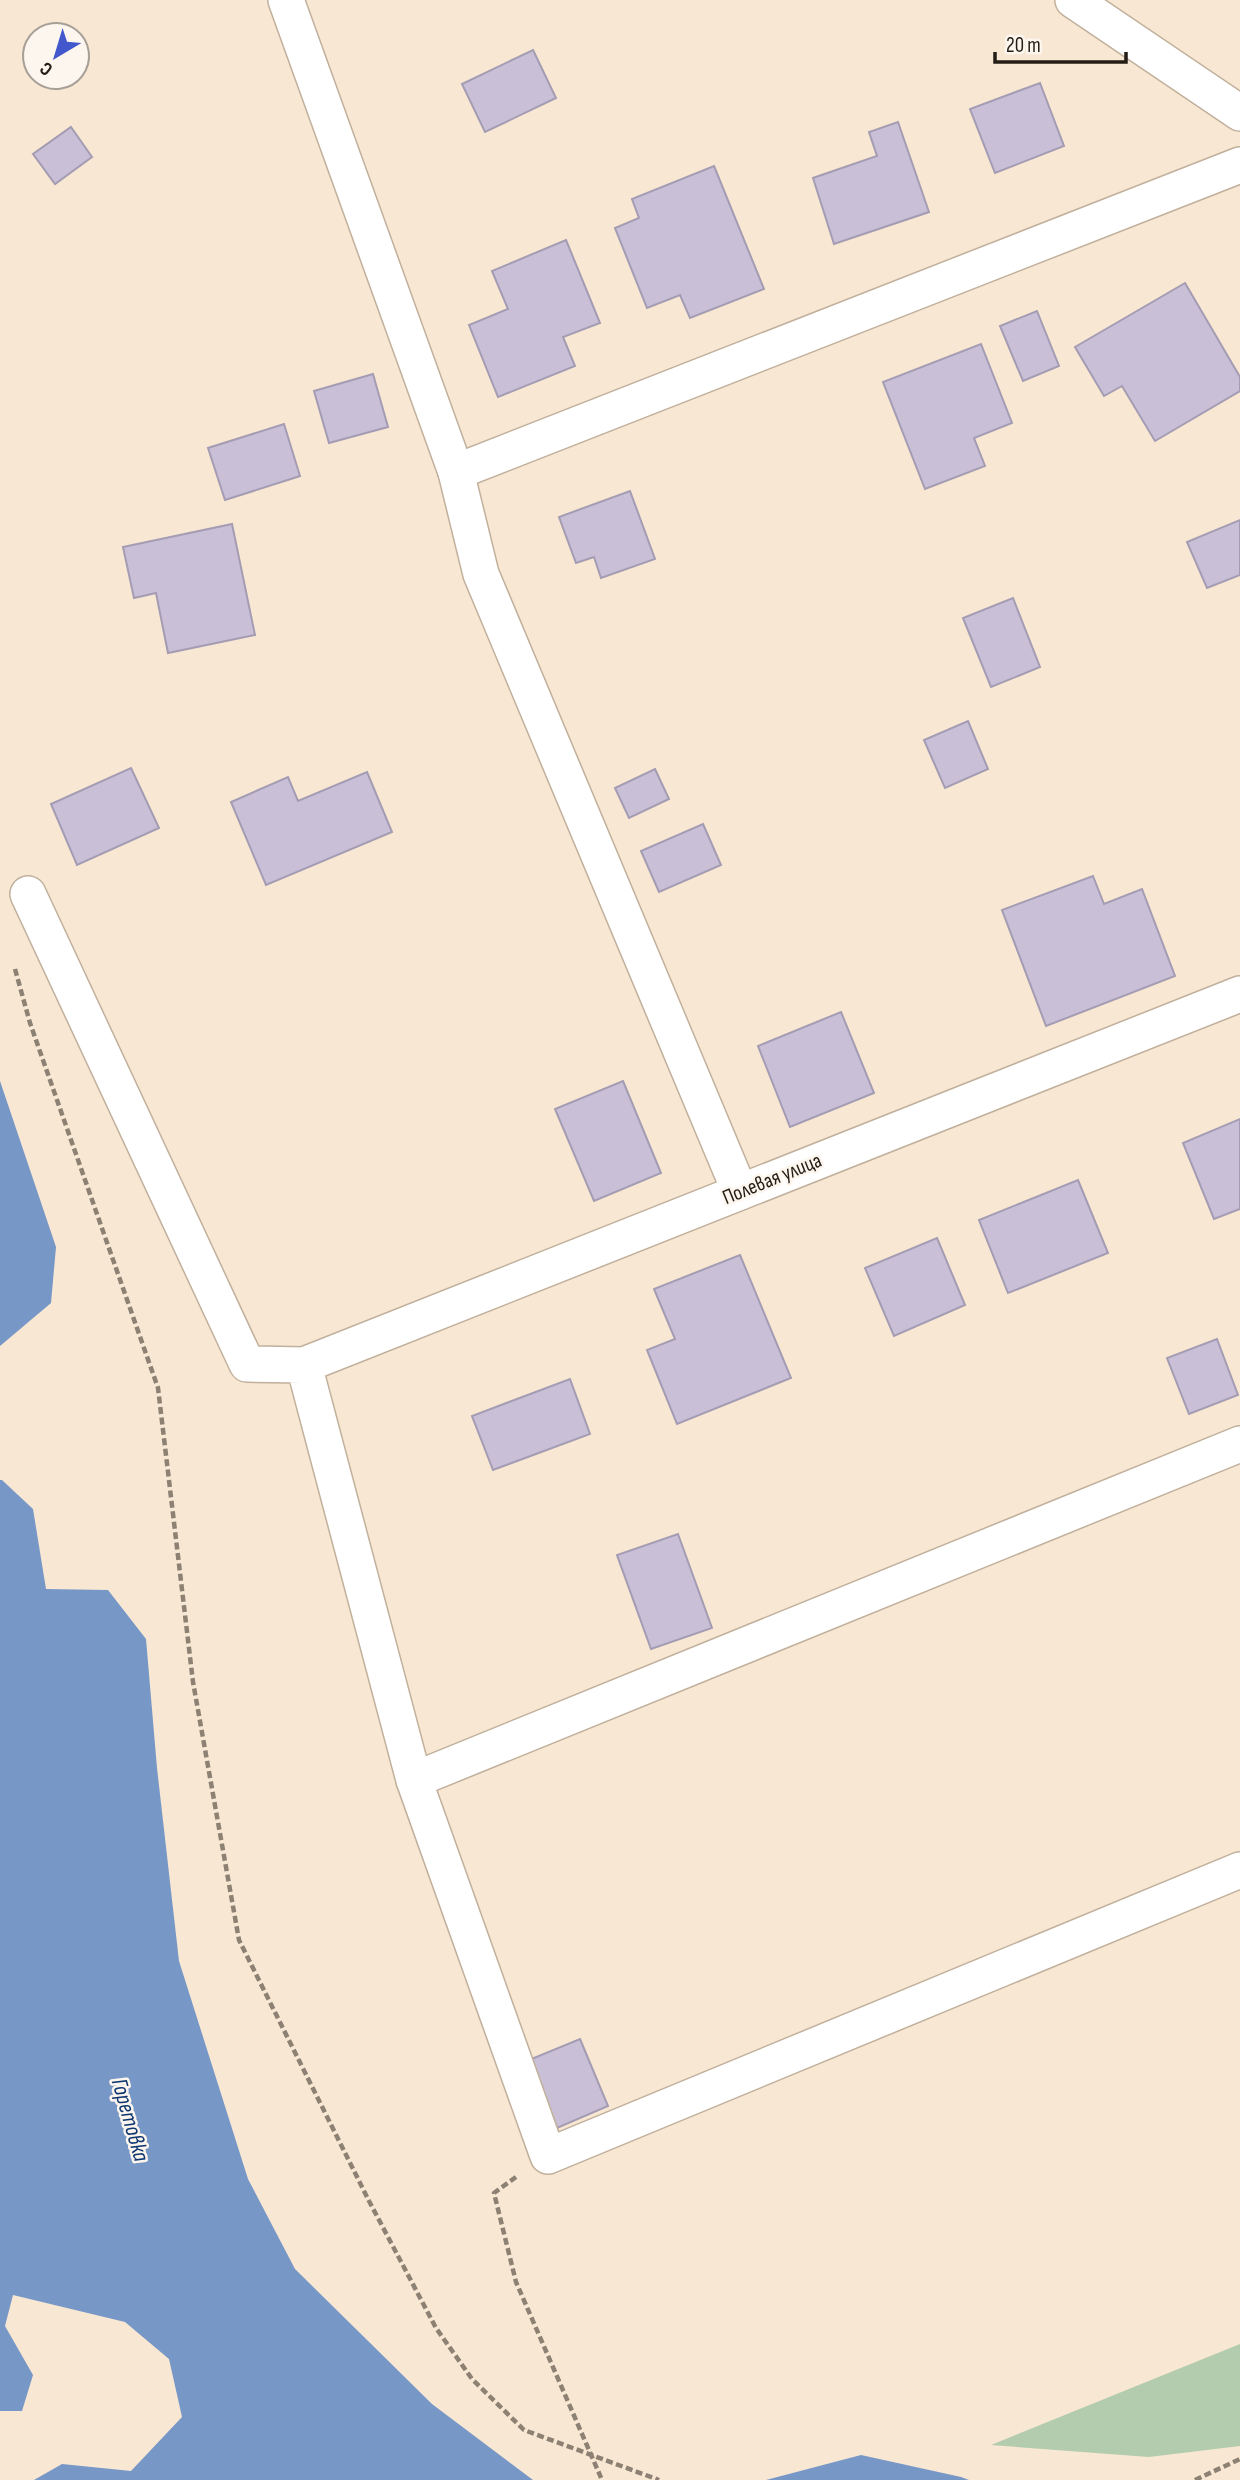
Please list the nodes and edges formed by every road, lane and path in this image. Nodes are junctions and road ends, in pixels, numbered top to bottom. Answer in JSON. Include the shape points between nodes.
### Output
{"nodes":[{"id":1,"x":286,"y":0,"type":"edge"},
{"id":2,"x":1073,"y":0,"type":"edge"},
{"id":3,"x":1240,"y":113,"type":"edge"},
{"id":4,"x":1240,"y":165,"type":"edge"},
{"id":5,"x":456,"y":472,"type":"junction"},
{"id":6,"x":28,"y":894,"type":"dead end"},
{"id":7,"x":13,"y":960,"type":"dead end"},
{"id":8,"x":1240,"y":994,"type":"edge"},
{"id":9,"x":740,"y":1192,"type":"junction"},
{"id":10,"x":304,"y":1365,"type":"junction"},
{"id":11,"x":1240,"y":1444,"type":"edge"},
{"id":12,"x":414,"y":1780,"type":"junction"},
{"id":13,"x":1240,"y":1870,"type":"edge"},
{"id":14,"x":548,"y":2156,"type":"junction"},
{"id":15,"x":592,"y":2456,"type":"junction"},
{"id":16,"x":1240,"y":2459,"type":"edge"},
{"id":17,"x":603,"y":2480,"type":"edge"},
{"id":18,"x":659,"y":2480,"type":"edge"},
{"id":19,"x":1195,"y":2480,"type":"edge"}],
"edges":[{"from":1,"to":5,"type":"street"},
{"from":2,"to":3,"type":"street"},
{"from":4,"to":5,"type":"street"},
{"from":5,"to":9,"type":"street","via":[[481,574]]},
{"from":6,"to":10,"type":"street","via":[[247,1364]]},
{"from":7,"to":15,"type":"path","via":[[30,1023],[159,1388],[193,1682],[239,1940],[436,2328],[472,2379],[524,2430]]},
{"from":8,"to":9,"type":"street","name":"Полевая улица"},
{"from":9,"to":10,"type":"street","name":"Полевая улица"},
{"from":10,"to":12,"type":"street"},
{"from":11,"to":12,"type":"street"},
{"from":12,"to":14,"type":"street"},
{"from":13,"to":14,"type":"street"},
{"from":14,"to":15,"type":"path","via":[[494,2193],[516,2282]]},
{"from":15,"to":17,"type":"path"},
{"from":15,"to":18,"type":"path"},
{"from":16,"to":19,"type":"path"}]}
